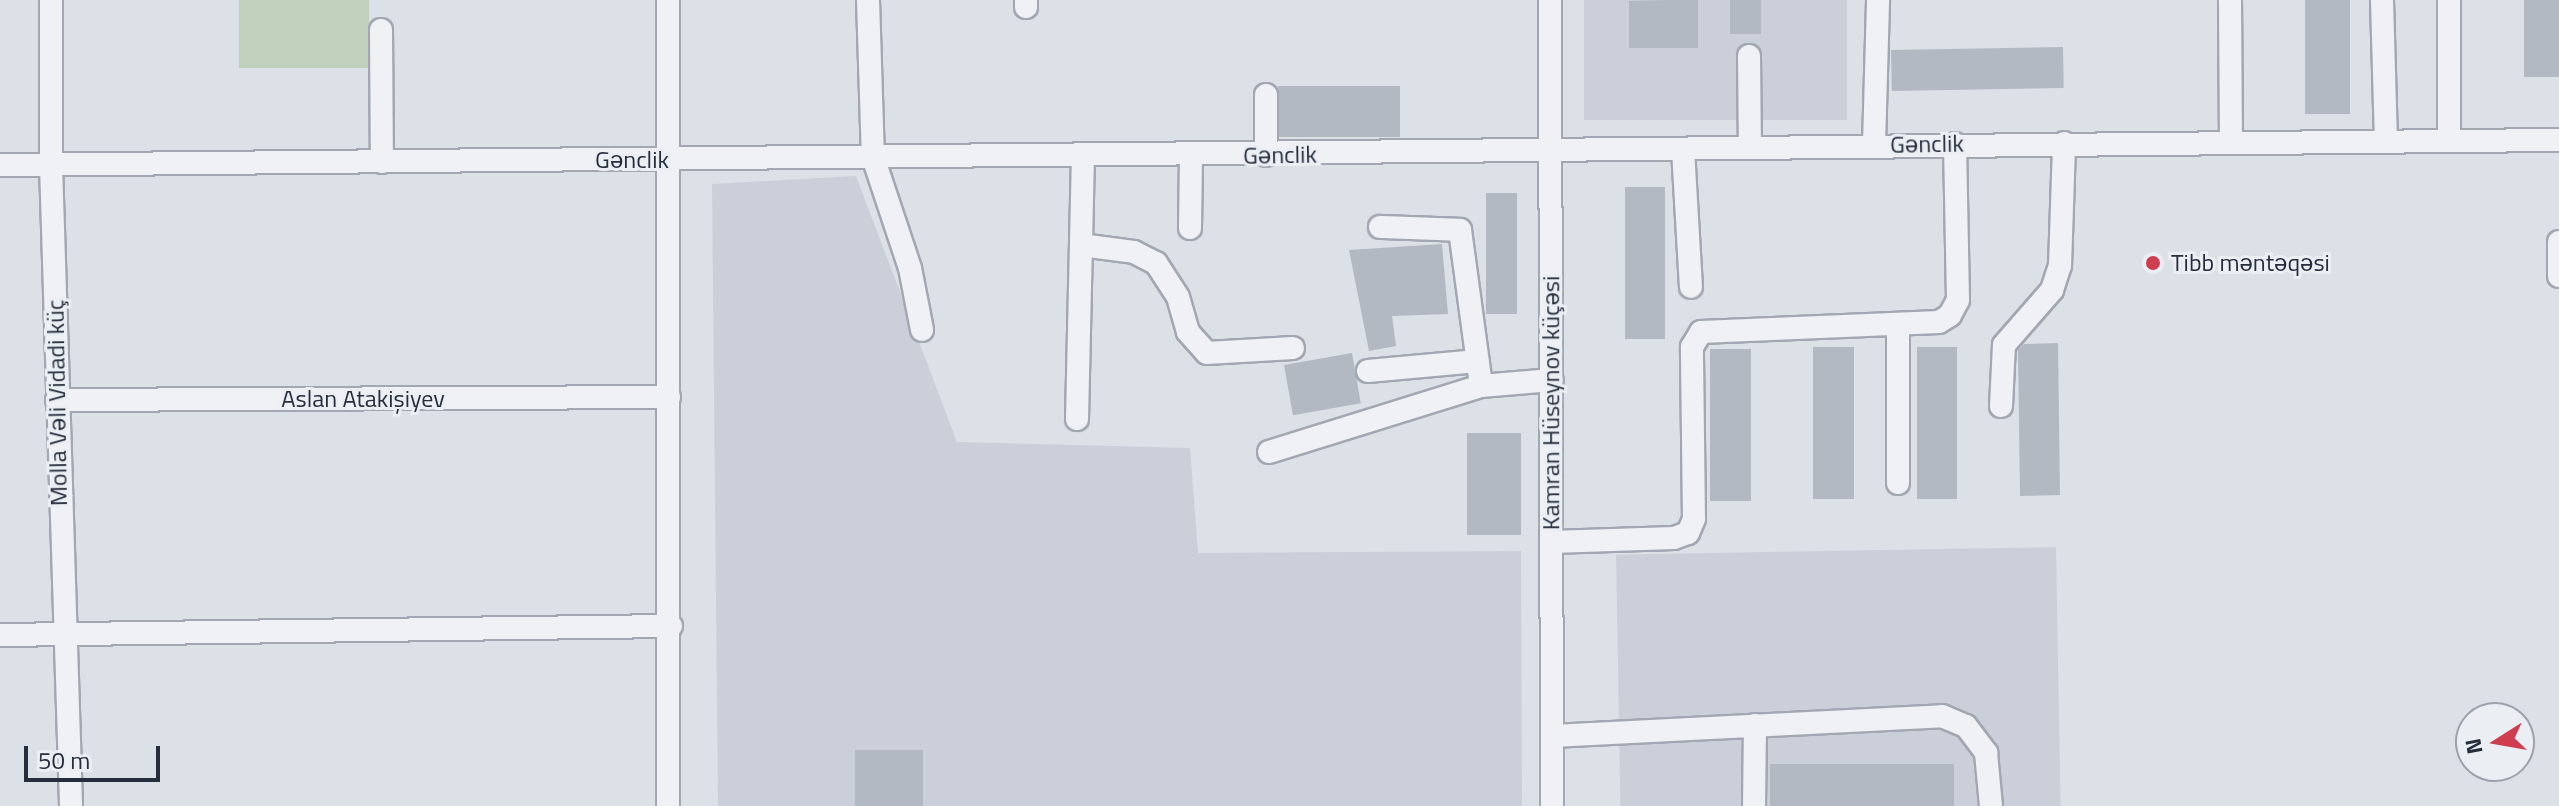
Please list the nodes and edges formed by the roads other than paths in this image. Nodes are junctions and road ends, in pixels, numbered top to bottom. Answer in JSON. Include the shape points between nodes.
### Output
{"nodes":[{"id":1,"x":51,"y":0,"type":"edge"},
{"id":2,"x":668,"y":0,"type":"edge"},
{"id":3,"x":868,"y":0,"type":"edge"},
{"id":4,"x":1550,"y":0,"type":"edge"},
{"id":5,"x":1878,"y":0,"type":"edge"},
{"id":6,"x":2230,"y":0,"type":"edge"},
{"id":7,"x":2382,"y":0,"type":"edge"},
{"id":8,"x":2449,"y":0,"type":"edge"},
{"id":9,"x":381,"y":30,"type":"dead end"},
{"id":10,"x":1749,"y":56,"type":"dead end"},
{"id":11,"x":1266,"y":95,"type":"dead end"},
{"id":12,"x":2559,"y":140,"type":"edge"},
{"id":13,"x":2386,"y":141,"type":"junction"},
{"id":14,"x":2449,"y":141,"type":"junction"},
{"id":15,"x":2231,"y":142,"type":"junction"},
{"id":16,"x":2064,"y":143,"type":"junction"},
{"id":17,"x":1955,"y":144,"type":"junction"},
{"id":18,"x":1874,"y":145,"type":"junction"},
{"id":19,"x":1750,"y":147,"type":"junction"},
{"id":20,"x":1550,"y":149,"type":"junction"},
{"id":21,"x":1683,"y":149,"type":"junction"},
{"id":22,"x":1266,"y":155,"type":"junction"},
{"id":23,"x":1083,"y":156,"type":"junction"},
{"id":24,"x":1191,"y":156,"type":"junction"},
{"id":25,"x":873,"y":157,"type":"junction"},
{"id":26,"x":669,"y":160,"type":"junction"},
{"id":27,"x":382,"y":162,"type":"junction"},
{"id":28,"x":0,"y":165,"type":"edge"},
{"id":29,"x":51,"y":165,"type":"junction"},
{"id":30,"x":1380,"y":227,"type":"dead end"},
{"id":31,"x":1190,"y":228,"type":"dead end"},
{"id":32,"x":2559,"y":242,"type":"edge"},
{"id":33,"x":1081,"y":245,"type":"junction"},
{"id":34,"x":2559,"y":276,"type":"edge"},
{"id":35,"x":1691,"y":287,"type":"dead end"},
{"id":36,"x":1898,"y":325,"type":"junction"},
{"id":37,"x":922,"y":330,"type":"dead end"},
{"id":38,"x":1293,"y":348,"type":"dead end"},
{"id":39,"x":1478,"y":361,"type":"junction"},
{"id":40,"x":1368,"y":371,"type":"dead end"},
{"id":41,"x":1552,"y":380,"type":"junction"},
{"id":42,"x":1481,"y":386,"type":"junction"},
{"id":43,"x":669,"y":397,"type":"junction"},
{"id":44,"x":57,"y":400,"type":"junction"},
{"id":45,"x":2001,"y":406,"type":"dead end"},
{"id":46,"x":1077,"y":419,"type":"dead end"},
{"id":47,"x":1269,"y":452,"type":"dead end"},
{"id":48,"x":1898,"y":483,"type":"dead end"},
{"id":49,"x":1551,"y":542,"type":"junction"},
{"id":50,"x":671,"y":626,"type":"junction"},
{"id":51,"x":62,"y":633,"type":"junction"},
{"id":52,"x":0,"y":635,"type":"edge"},
{"id":53,"x":1755,"y":725,"type":"junction"},
{"id":54,"x":1552,"y":736,"type":"junction"},
{"id":55,"x":71,"y":806,"type":"edge"},
{"id":56,"x":668,"y":806,"type":"edge"},
{"id":57,"x":1552,"y":806,"type":"edge"},
{"id":58,"x":1754,"y":806,"type":"edge"},
{"id":59,"x":1991,"y":806,"type":"edge"}],
"edges":[{"from":1,"to":29,"type":"street","name":"Molla Vəli Vidadi küç"},
{"from":2,"to":26,"type":"street"},
{"from":3,"to":25,"type":"street"},
{"from":4,"to":20,"type":"street","name":"Kamran Hüseynov küçəsi"},
{"from":5,"to":18,"type":"street"},
{"from":6,"to":15,"type":"street"},
{"from":7,"to":13,"type":"street"},
{"from":8,"to":14,"type":"street"},
{"from":9,"to":27,"type":"street"},
{"from":10,"to":19,"type":"street"},
{"from":11,"to":22,"type":"street"},
{"from":12,"to":14,"type":"street","name":"Gənclik"},
{"from":13,"to":14,"type":"street","name":"Gənclik"},
{"from":13,"to":15,"type":"street","name":"Gənclik"},
{"from":15,"to":16,"type":"street","name":"Gənclik"},
{"from":16,"to":17,"type":"street","name":"Gənclik"},
{"from":16,"to":45,"type":"street","via":[[2060,266],[2052,290],[2004,345]]},
{"from":17,"to":18,"type":"street","name":"Gənclik"},
{"from":17,"to":36,"type":"street","via":[[1958,300],[1939,322]]},
{"from":18,"to":19,"type":"street","name":"Gənclik"},
{"from":19,"to":21,"type":"street","name":"Gənclik"},
{"from":20,"to":21,"type":"street","name":"Gənclik"},
{"from":20,"to":22,"type":"street","name":"Gənclik"},
{"from":20,"to":41,"type":"street","name":"Kamran Hüseynov küçəsi"},
{"from":21,"to":35,"type":"street"},
{"from":22,"to":24,"type":"street","name":"Gənclik"},
{"from":23,"to":24,"type":"street","name":"Gənclik"},
{"from":23,"to":25,"type":"street","name":"Gənclik"},
{"from":23,"to":33,"type":"street"},
{"from":24,"to":31,"type":"street"},
{"from":25,"to":26,"type":"street","name":"Gənclik"},
{"from":25,"to":37,"type":"street","via":[[910,268]]},
{"from":26,"to":27,"type":"street","name":"Gənclik"},
{"from":26,"to":43,"type":"street"},
{"from":27,"to":29,"type":"street","name":"Gənclik"},
{"from":28,"to":29,"type":"street","name":"Gənclik"},
{"from":29,"to":44,"type":"street","name":"Molla Vəli Vidadi küç"},
{"from":30,"to":39,"type":"street","via":[[1460,230]]},
{"from":32,"to":34,"type":"street"},
{"from":33,"to":38,"type":"street","via":[[1134,252],[1156,263],[1178,297],[1188,332],[1207,353]]},
{"from":33,"to":46,"type":"street"},
{"from":36,"to":48,"type":"street"},
{"from":36,"to":49,"type":"street","via":[[1701,332],[1692,347],[1694,519],[1688,533],[1674,538]]},
{"from":39,"to":40,"type":"street"},
{"from":39,"to":42,"type":"street"},
{"from":41,"to":42,"type":"street"},
{"from":41,"to":49,"type":"street","name":"Kamran Hüseynov küçəsi"},
{"from":42,"to":47,"type":"street"},
{"from":43,"to":44,"type":"street","name":"Aslan Atakişiyev"},
{"from":43,"to":50,"type":"street"},
{"from":44,"to":51,"type":"street","name":"Molla Vəli Vidadi küç"},
{"from":49,"to":54,"type":"street","name":"Kamran Hüseynov küçəsi"},
{"from":50,"to":51,"type":"street"},
{"from":50,"to":56,"type":"street"},
{"from":51,"to":52,"type":"street"},
{"from":51,"to":55,"type":"street","name":"Molla Vəli Vidadi küç"},
{"from":53,"to":54,"type":"street"},
{"from":53,"to":58,"type":"street"},
{"from":53,"to":59,"type":"street","via":[[1942,716],[1966,726],[1986,753]]},
{"from":54,"to":57,"type":"street","name":"Kamran Hüseynov küçəsi"}]}
